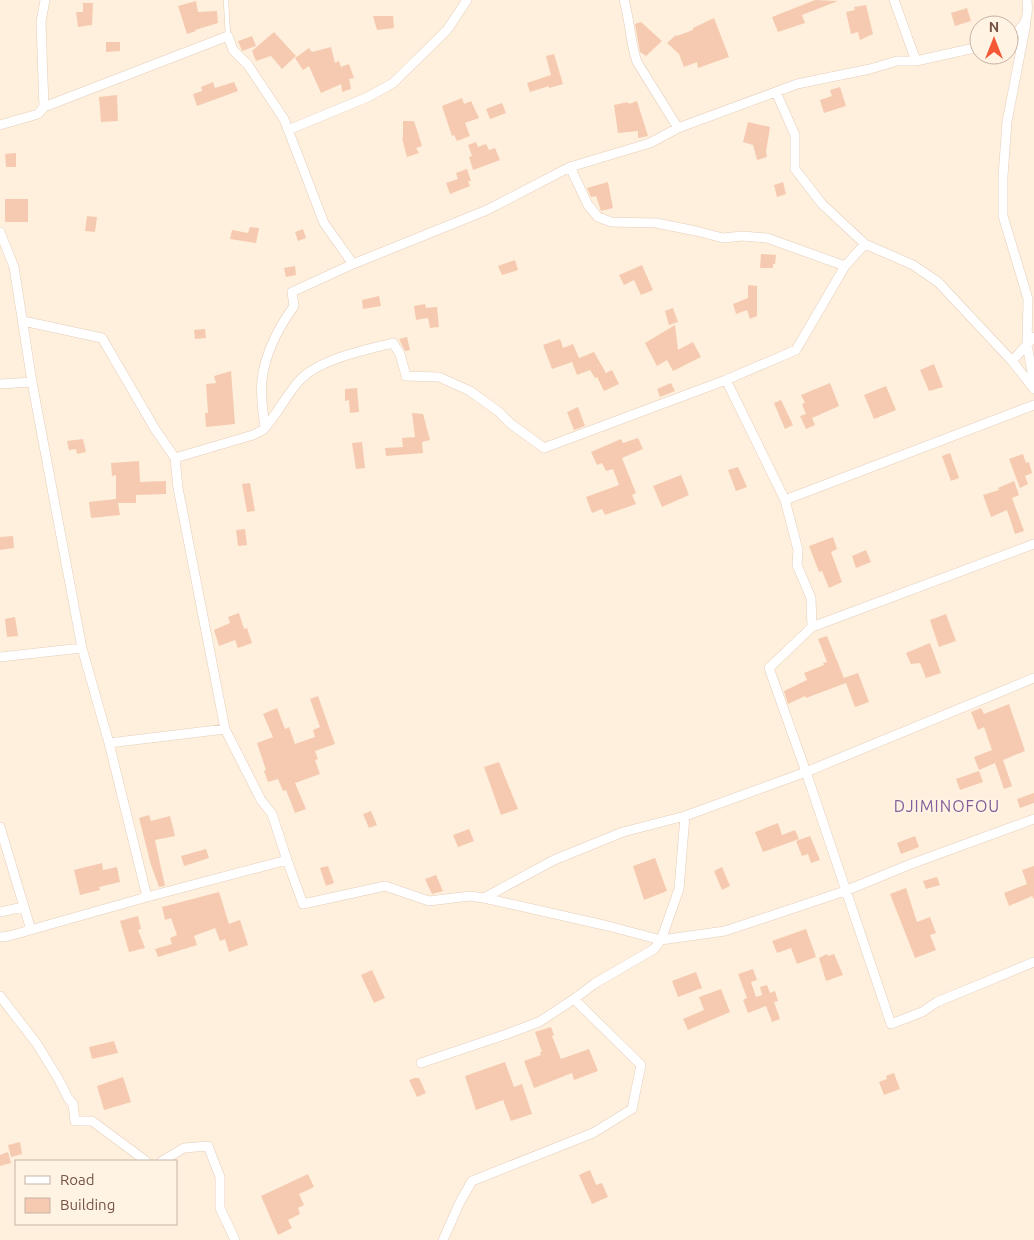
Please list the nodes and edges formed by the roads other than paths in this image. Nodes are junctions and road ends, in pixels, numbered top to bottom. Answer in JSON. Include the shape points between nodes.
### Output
{"nodes":[{"id":1,"x":44,"y":0,"type":"edge"},
{"id":2,"x":226,"y":0,"type":"edge"},
{"id":3,"x":455,"y":0,"type":"edge"},
{"id":4,"x":467,"y":0,"type":"edge"},
{"id":5,"x":624,"y":0,"type":"edge"},
{"id":6,"x":894,"y":0,"type":"edge"},
{"id":7,"x":1027,"y":0,"type":"edge"},
{"id":8,"x":460,"y":11,"type":"junction"},
{"id":9,"x":1026,"y":23,"type":"junction"},
{"id":10,"x":1019,"y":29,"type":"edge"},
{"id":11,"x":228,"y":36,"type":"junction"},
{"id":12,"x":969,"y":49,"type":"edge"},
{"id":13,"x":916,"y":61,"type":"junction"},
{"id":14,"x":776,"y":92,"type":"junction"},
{"id":15,"x":44,"y":107,"type":"junction"},
{"id":16,"x":0,"y":126,"type":"edge"},
{"id":17,"x":678,"y":128,"type":"junction"},
{"id":18,"x":288,"y":130,"type":"junction"},
{"id":19,"x":570,"y":167,"type":"junction"},
{"id":20,"x":0,"y":232,"type":"edge"},
{"id":21,"x":865,"y":244,"type":"junction"},
{"id":22,"x":4,"y":250,"type":"edge"},
{"id":23,"x":352,"y":264,"type":"junction"},
{"id":24,"x":845,"y":266,"type":"junction"},
{"id":25,"x":23,"y":321,"type":"junction"},
{"id":26,"x":1034,"y":337,"type":"edge"},
{"id":27,"x":1027,"y":344,"type":"junction"},
{"id":28,"x":1012,"y":361,"type":"junction"},
{"id":29,"x":726,"y":380,"type":"junction"},
{"id":30,"x":32,"y":382,"type":"junction"},
{"id":31,"x":0,"y":384,"type":"edge"},
{"id":32,"x":1034,"y":384,"type":"edge"},
{"id":33,"x":1034,"y":388,"type":"edge"},
{"id":34,"x":1034,"y":405,"type":"edge"},
{"id":35,"x":265,"y":427,"type":"junction"},
{"id":36,"x":175,"y":458,"type":"junction"},
{"id":37,"x":784,"y":500,"type":"junction"},
{"id":38,"x":1034,"y":544,"type":"edge"},
{"id":39,"x":812,"y":627,"type":"junction"},
{"id":40,"x":82,"y":648,"type":"junction"},
{"id":41,"x":0,"y":657,"type":"edge"},
{"id":42,"x":1034,"y":678,"type":"edge"},
{"id":43,"x":225,"y":729,"type":"junction"},
{"id":44,"x":109,"y":743,"type":"junction"},
{"id":45,"x":806,"y":772,"type":"junction"},
{"id":46,"x":684,"y":816,"type":"junction"},
{"id":47,"x":1034,"y":819,"type":"edge"},
{"id":48,"x":0,"y":827,"type":"edge"},
{"id":49,"x":287,"y":860,"type":"junction"},
{"id":50,"x":845,"y":890,"type":"junction"},
{"id":51,"x":147,"y":897,"type":"junction"},
{"id":52,"x":484,"y":898,"type":"junction"},
{"id":53,"x":23,"y":907,"type":"junction"},
{"id":54,"x":0,"y":912,"type":"edge"},
{"id":55,"x":31,"y":930,"type":"junction"},
{"id":56,"x":0,"y":937,"type":"edge"},
{"id":57,"x":661,"y":940,"type":"junction"},
{"id":58,"x":1034,"y":962,"type":"edge"},
{"id":59,"x":0,"y":996,"type":"edge"},
{"id":60,"x":574,"y":999,"type":"junction"},
{"id":61,"x":421,"y":1063,"type":"dead end"},
{"id":62,"x":145,"y":1160,"type":"edge"},
{"id":63,"x":164,"y":1160,"type":"edge"},
{"id":64,"x":235,"y":1240,"type":"edge"},
{"id":65,"x":443,"y":1240,"type":"edge"}],
"edges":[{"from":1,"to":15,"type":"street","via":[[41,22]]},
{"from":2,"to":11,"type":"lane"},
{"from":3,"to":8,"type":"street"},
{"from":4,"to":8,"type":"street"},
{"from":5,"to":17,"type":"street","via":[[637,62]]},
{"from":6,"to":13,"type":"street"},
{"from":7,"to":9,"type":"street"},
{"from":8,"to":18,"type":"street","via":[[447,30],[393,83],[368,97]]},
{"from":9,"to":10,"type":"street"},
{"from":9,"to":27,"type":"street","via":[[1007,122],[1003,216],[1028,300]]},
{"from":11,"to":15,"type":"street"},
{"from":11,"to":18,"type":"street","via":[[233,50],[248,65]]},
{"from":12,"to":13,"type":"street"},
{"from":13,"to":14,"type":"street","via":[[897,61],[797,84]]},
{"from":14,"to":17,"type":"street"},
{"from":14,"to":21,"type":"street","via":[[795,135],[795,169],[822,204]]},
{"from":15,"to":16,"type":"street","via":[[38,114]]},
{"from":17,"to":19,"type":"street","via":[[650,143]]},
{"from":18,"to":23,"type":"street","via":[[324,223]]},
{"from":19,"to":23,"type":"street","via":[[488,210]]},
{"from":19,"to":24,"type":"street","via":[[588,205],[598,217],[610,222],[656,223],[723,238],[767,238]]},
{"from":20,"to":22,"type":"street"},
{"from":21,"to":24,"type":"street"},
{"from":21,"to":28,"type":"street","via":[[913,265],[938,282]]},
{"from":22,"to":25,"type":"street","via":[[14,267]]},
{"from":23,"to":35,"type":"street","via":[[292,292],[294,306],[280,326],[262,380]]},
{"from":24,"to":29,"type":"street","via":[[796,350]]},
{"from":25,"to":30,"type":"street"},
{"from":25,"to":36,"type":"street","via":[[102,338]]},
{"from":26,"to":27,"type":"street"},
{"from":27,"to":28,"type":"street"},
{"from":27,"to":32,"type":"street"},
{"from":28,"to":33,"type":"street"},
{"from":29,"to":35,"type":"street","via":[[544,448],[470,391],[439,378],[406,376],[393,343],[337,358],[300,379]]},
{"from":29,"to":37,"type":"street"},
{"from":30,"to":31,"type":"street"},
{"from":30,"to":40,"type":"street"},
{"from":34,"to":37,"type":"street"},
{"from":35,"to":36,"type":"street","via":[[253,435]]},
{"from":36,"to":43,"type":"street"},
{"from":37,"to":39,"type":"street","via":[[798,550],[797,565],[811,598]]},
{"from":38,"to":39,"type":"street"},
{"from":39,"to":45,"type":"street","via":[[769,668]]},
{"from":40,"to":41,"type":"street"},
{"from":40,"to":44,"type":"street"},
{"from":42,"to":45,"type":"street"},
{"from":43,"to":44,"type":"street"},
{"from":43,"to":49,"type":"street","via":[[261,800],[272,814]]},
{"from":44,"to":51,"type":"street"},
{"from":45,"to":46,"type":"street"},
{"from":45,"to":50,"type":"street"},
{"from":46,"to":52,"type":"street","via":[[624,832],[554,860]]},
{"from":46,"to":57,"type":"street","via":[[679,889]]},
{"from":47,"to":50,"type":"street"},
{"from":48,"to":53,"type":"street"},
{"from":49,"to":51,"type":"street"},
{"from":49,"to":52,"type":"street","via":[[303,904],[386,886],[429,901],[470,896]]},
{"from":50,"to":57,"type":"street","via":[[725,931]]},
{"from":50,"to":58,"type":"street","via":[[891,1024]]},
{"from":51,"to":55,"type":"street"},
{"from":52,"to":57,"type":"street"},
{"from":53,"to":54,"type":"street"},
{"from":53,"to":55,"type":"street"},
{"from":55,"to":56,"type":"street"},
{"from":57,"to":60,"type":"street","via":[[654,949]]},
{"from":59,"to":62,"type":"street","via":[[55,1073],[73,1104],[75,1121],[92,1121]]},
{"from":60,"to":61,"type":"street","via":[[538,1022]]},
{"from":60,"to":65,"type":"street","via":[[640,1065],[632,1109],[593,1133],[472,1181]]},
{"from":63,"to":64,"type":"street","via":[[184,1148],[208,1146],[220,1176],[220,1208]]}]}
